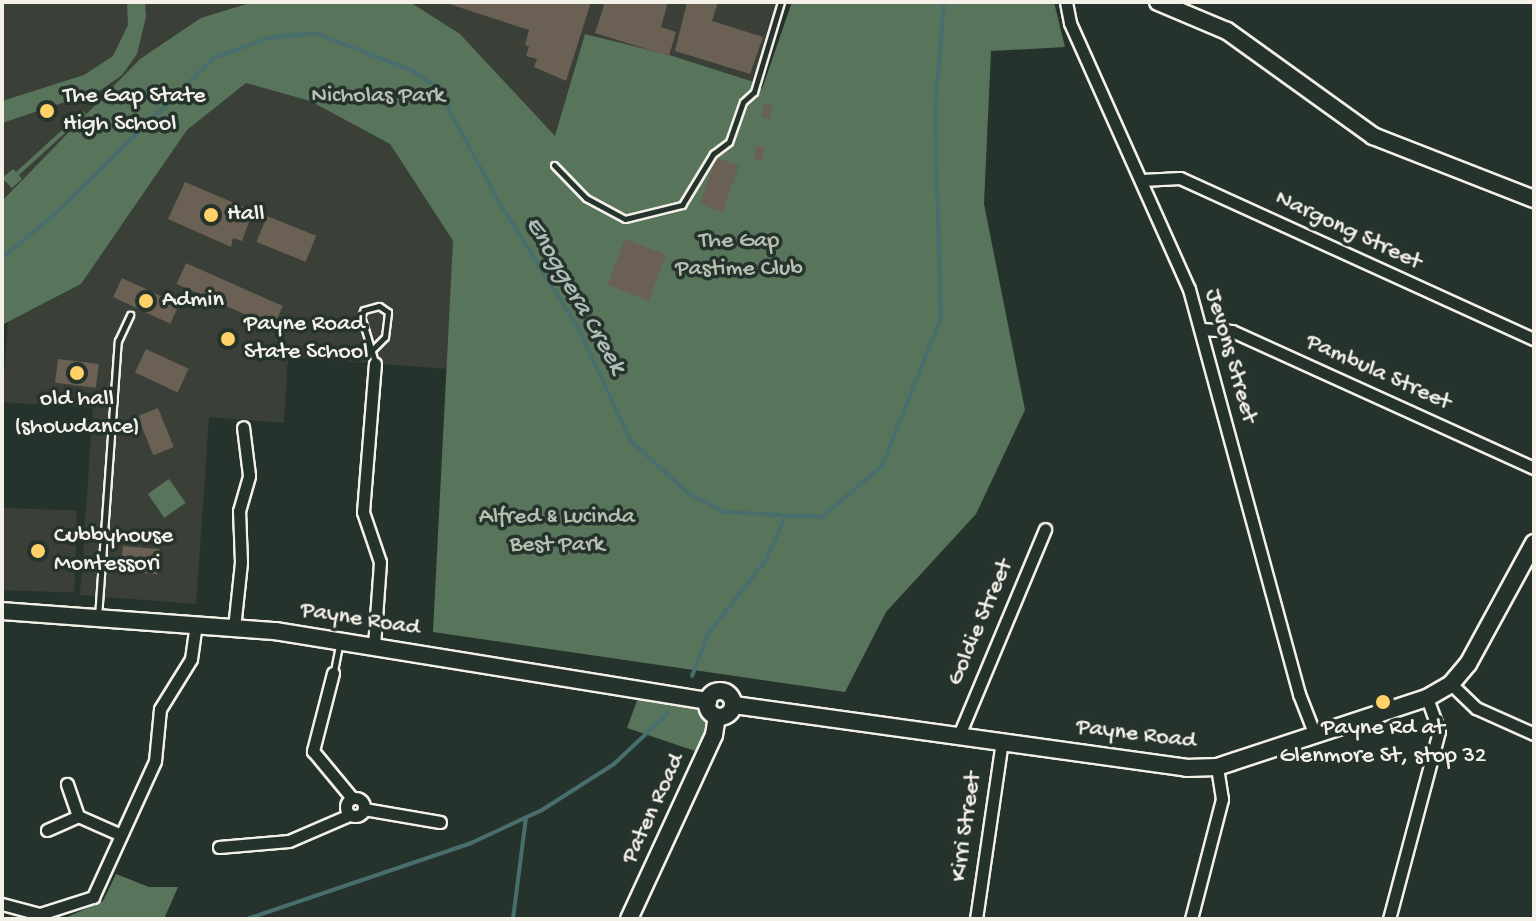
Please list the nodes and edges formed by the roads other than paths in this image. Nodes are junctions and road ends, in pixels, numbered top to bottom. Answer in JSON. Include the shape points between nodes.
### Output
{"nodes":[{"id":1,"x":781,"y":2,"type":"edge"},
{"id":2,"x":1066,"y":2,"type":"edge"},
{"id":3,"x":1158,"y":2,"type":"edge"},
{"id":4,"x":554,"y":165,"type":"dead end"},
{"id":5,"x":1142,"y":180,"type":"junction"},
{"id":6,"x":1534,"y":199,"type":"edge"},
{"id":7,"x":130,"y":315,"type":"dead end"},
{"id":8,"x":1202,"y":329,"type":"junction"},
{"id":9,"x":1534,"y":339,"type":"edge"},
{"id":10,"x":373,"y":356,"type":"junction"},
{"id":11,"x":243,"y":427,"type":"dead end"},
{"id":12,"x":1534,"y":468,"type":"edge"},
{"id":13,"x":1045,"y":529,"type":"dead end"},
{"id":14,"x":1534,"y":543,"type":"edge"},
{"id":15,"x":2,"y":611,"type":"edge"},
{"id":16,"x":98,"y":618,"type":"junction"},
{"id":17,"x":196,"y":625,"type":"junction"},
{"id":18,"x":234,"y":628,"type":"junction"},
{"id":19,"x":339,"y":641,"type":"junction"},
{"id":20,"x":374,"y":646,"type":"junction"},
{"id":21,"x":333,"y":673,"type":"joint"},
{"id":22,"x":1451,"y":684,"type":"junction"},
{"id":23,"x":1427,"y":698,"type":"junction"},
{"id":24,"x":708,"y":701,"type":"junction"},
{"id":25,"x":734,"y":705,"type":"junction"},
{"id":26,"x":717,"y":717,"type":"junction"},
{"id":27,"x":1534,"y":734,"type":"edge"},
{"id":28,"x":959,"y":735,"type":"junction"},
{"id":29,"x":1315,"y":735,"type":"junction"},
{"id":30,"x":1002,"y":741,"type":"junction"},
{"id":31,"x":1217,"y":767,"type":"junction"},
{"id":32,"x":67,"y":784,"type":"dead end"},
{"id":33,"x":352,"y":798,"type":"junction"},
{"id":34,"x":364,"y":809,"type":"junction"},
{"id":35,"x":349,"y":815,"type":"junction"},
{"id":36,"x":78,"y":816,"type":"junction"},
{"id":37,"x":440,"y":822,"type":"dead end"},
{"id":38,"x":47,"y":830,"type":"dead end"},
{"id":39,"x":121,"y":835,"type":"junction"},
{"id":40,"x":219,"y":847,"type":"dead end"},
{"id":41,"x":2,"y":904,"type":"edge"},
{"id":42,"x":629,"y":919,"type":"edge"},
{"id":43,"x":976,"y":919,"type":"edge"},
{"id":44,"x":1191,"y":919,"type":"edge"},
{"id":45,"x":1389,"y":919,"type":"edge"}],
"edges":[{"from":1,"to":4,"type":"lane","via":[[754,92],[743,102],[729,142],[713,154],[682,205],[625,219],[586,198]]},
{"from":2,"to":5,"type":"street","name":"Jevons Street","via":[[1070,23]]},
{"from":3,"to":6,"type":"main road","via":[[1227,31],[1373,136]]},
{"from":5,"to":8,"type":"street","name":"Jevons Street"},
{"from":5,"to":9,"type":"street","name":"Nargong Street","via":[[1180,178]]},
{"from":7,"to":16,"type":"lane","via":[[118,341]]},
{"from":8,"to":12,"type":"street","name":"Pambula Street","via":[[1232,331]]},
{"from":8,"to":29,"type":"street","name":"Jevons Street","via":[[1299,694]]},
{"from":10,"to":10,"type":"lane","via":[[361,316],[379,306],[388,312],[385,337]]},
{"from":10,"to":20,"type":"street","via":[[363,512],[380,562]]},
{"from":11,"to":18,"type":"street","via":[[249,475],[240,505]]},
{"from":13,"to":28,"type":"street","name":"Goldie Street"},
{"from":14,"to":22,"type":"main road","name":"Payne Road","via":[[1468,664]]},
{"from":15,"to":16,"type":"main road","name":"Payne Road"},
{"from":16,"to":17,"type":"main road","name":"Payne Road"},
{"from":17,"to":18,"type":"main road","name":"Payne Road"},
{"from":17,"to":39,"type":"street","via":[[191,659],[164,697],[155,761]]},
{"from":18,"to":19,"type":"main road","name":"Payne Road"},
{"from":19,"to":20,"type":"main road","name":"Payne Road"},
{"from":19,"to":21,"type":"lane"},
{"from":20,"to":24,"type":"main road","name":"Payne Road"},
{"from":21,"to":33,"type":"street","via":[[313,751]]},
{"from":22,"to":23,"type":"main road","name":"Payne Road"},
{"from":22,"to":27,"type":"street","via":[[1476,708]]},
{"from":23,"to":29,"type":"main road","name":"Payne Road"},
{"from":23,"to":45,"type":"street","via":[[1439,731]]},
{"from":24,"to":25,"type":"main road","via":[[724,691]]},
{"from":24,"to":26,"type":"main road"},
{"from":25,"to":26,"type":"main road","via":[[729,715]]},
{"from":25,"to":28,"type":"main road","name":"Payne Road"},
{"from":26,"to":42,"type":"main road","name":"Paten Road","via":[[714,735]]},
{"from":28,"to":30,"type":"main road","name":"Payne Road"},
{"from":29,"to":31,"type":"main road","name":"Payne Road"},
{"from":30,"to":31,"type":"main road","name":"Payne Road","via":[[1186,768]]},
{"from":30,"to":43,"type":"street","name":"Kirri Street"},
{"from":31,"to":44,"type":"street","via":[[1222,799]]},
{"from":32,"to":36,"type":"street"},
{"from":33,"to":34,"type":"street","via":[[361,800]]},
{"from":33,"to":35,"type":"street","via":[[345,807]]},
{"from":34,"to":35,"type":"street","via":[[358,816]]},
{"from":34,"to":37,"type":"street"},
{"from":35,"to":40,"type":"street","via":[[289,841]]},
{"from":36,"to":38,"type":"street"},
{"from":36,"to":39,"type":"street"},
{"from":39,"to":41,"type":"street","via":[[93,897],[40,914]]}]}
